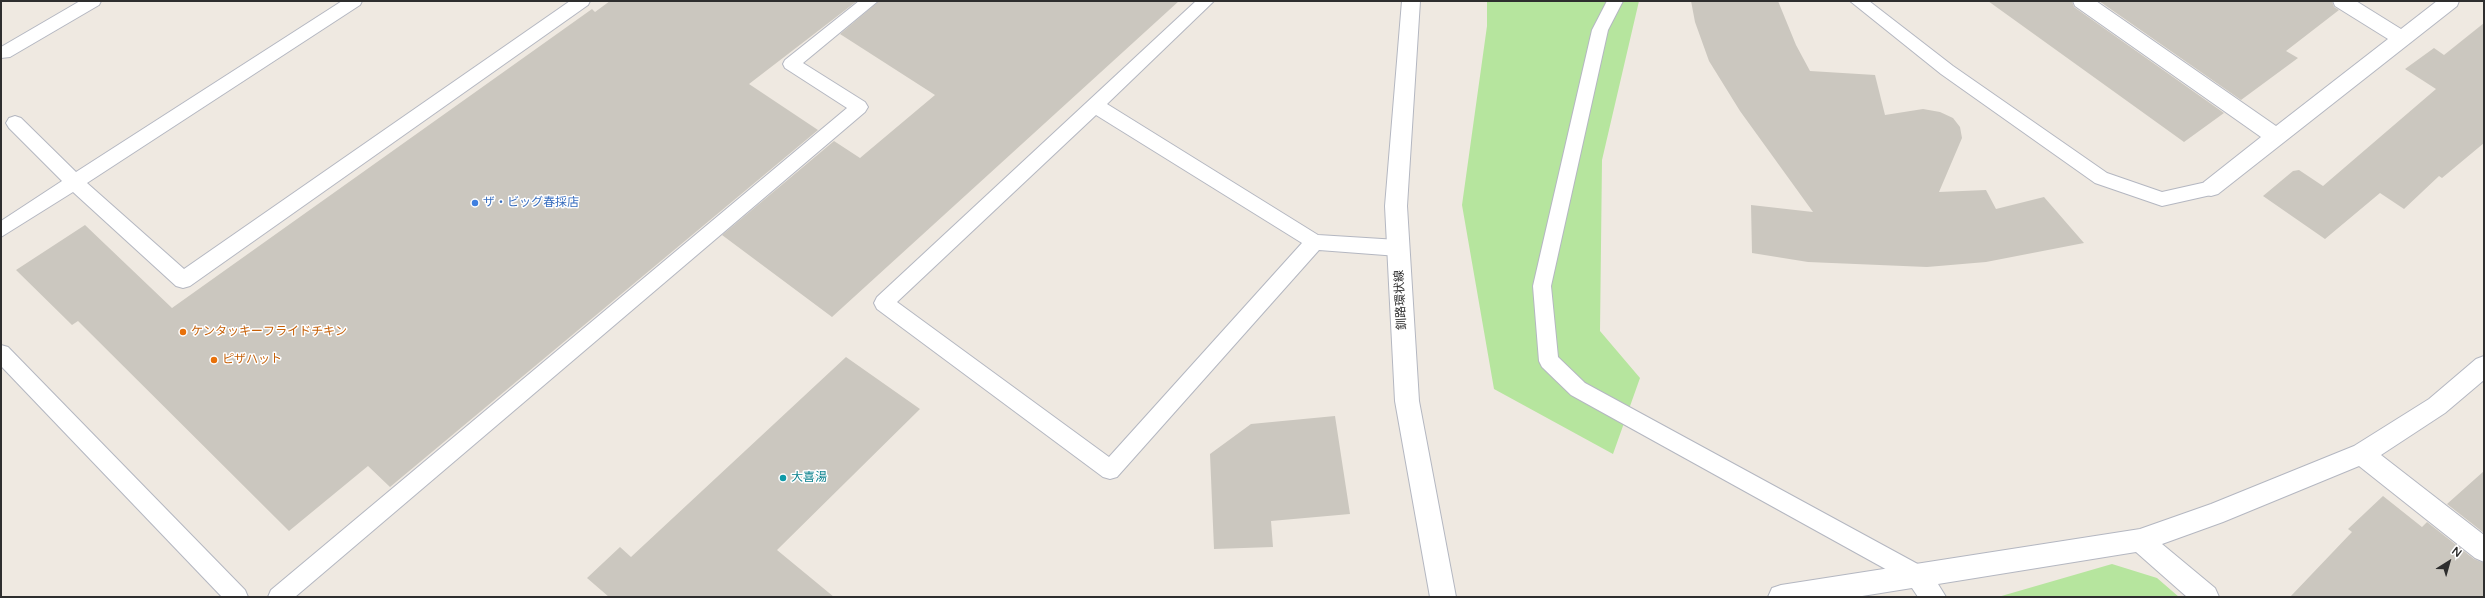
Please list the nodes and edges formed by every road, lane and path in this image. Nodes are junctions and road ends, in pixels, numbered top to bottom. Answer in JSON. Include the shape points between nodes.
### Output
{"nodes":[{"id":1,"x":93,"y":1,"type":"edge"},
{"id":2,"x":354,"y":1,"type":"edge"},
{"id":3,"x":582,"y":1,"type":"edge"},
{"id":4,"x":870,"y":1,"type":"edge"},
{"id":5,"x":1206,"y":1,"type":"edge"},
{"id":6,"x":1411,"y":1,"type":"edge"},
{"id":7,"x":1615,"y":1,"type":"edge"},
{"id":8,"x":1858,"y":1,"type":"edge"},
{"id":9,"x":2082,"y":1,"type":"edge"},
{"id":10,"x":2342,"y":1,"type":"edge"},
{"id":11,"x":2450,"y":1,"type":"edge"},
{"id":12,"x":2402,"y":39,"type":"junction"},
{"id":13,"x":4,"y":53,"type":"dead end"},
{"id":14,"x":1094,"y":106,"type":"junction"},
{"id":15,"x":16,"y":123,"type":"dead end"},
{"id":16,"x":2276,"y":137,"type":"junction"},
{"id":17,"x":74,"y":182,"type":"junction"},
{"id":18,"x":2211,"y":188,"type":"joint"},
{"id":19,"x":1,"y":230,"type":"edge"},
{"id":20,"x":1315,"y":242,"type":"junction"},
{"id":21,"x":1398,"y":248,"type":"junction"},
{"id":22,"x":1,"y":353,"type":"edge"},
{"id":23,"x":2484,"y":366,"type":"edge"},
{"id":24,"x":2362,"y":454,"type":"junction"},
{"id":25,"x":2140,"y":540,"type":"junction"},
{"id":26,"x":2484,"y":550,"type":"edge"},
{"id":27,"x":1917,"y":575,"type":"junction"},
{"id":28,"x":237,"y":597,"type":"edge"},
{"id":29,"x":279,"y":597,"type":"edge"},
{"id":30,"x":1443,"y":597,"type":"edge"},
{"id":31,"x":1781,"y":597,"type":"edge"},
{"id":32,"x":1933,"y":597,"type":"edge"},
{"id":33,"x":2206,"y":597,"type":"edge"}],
"edges":[{"from":1,"to":13,"type":"lane"},
{"from":2,"to":17,"type":"lane"},
{"from":3,"to":17,"type":"lane","via":[[183,280]]},
{"from":4,"to":29,"type":"lane","via":[[791,64],[859,107]]},
{"from":5,"to":14,"type":"lane"},
{"from":6,"to":21,"type":"street","name":"釧路環状線","via":[[1396,206]]},
{"from":7,"to":27,"type":"lane","via":[[1600,30],[1542,286],[1549,361],[1578,389]]},
{"from":8,"to":18,"type":"lane","via":[[1947,70],[2101,178],[2162,199]]},
{"from":9,"to":16,"type":"street"},
{"from":10,"to":12,"type":"street"},
{"from":11,"to":12,"type":"street"},
{"from":12,"to":16,"type":"street"},
{"from":14,"to":20,"type":"lane"},
{"from":14,"to":20,"type":"lane","via":[[884,303],[1110,470]]},
{"from":15,"to":17,"type":"lane"},
{"from":16,"to":18,"type":"street"},
{"from":17,"to":19,"type":"lane"},
{"from":20,"to":21,"type":"lane"},
{"from":21,"to":30,"type":"street","name":"釧路環状線","via":[[1407,401]]},
{"from":22,"to":28,"type":"lane"},
{"from":23,"to":24,"type":"street","via":[[2437,406]]},
{"from":24,"to":25,"type":"street","via":[[2214,514]]},
{"from":24,"to":26,"type":"street"},
{"from":25,"to":27,"type":"street"},
{"from":25,"to":33,"type":"street"},
{"from":27,"to":31,"type":"street"},
{"from":27,"to":32,"type":"street"}]}
